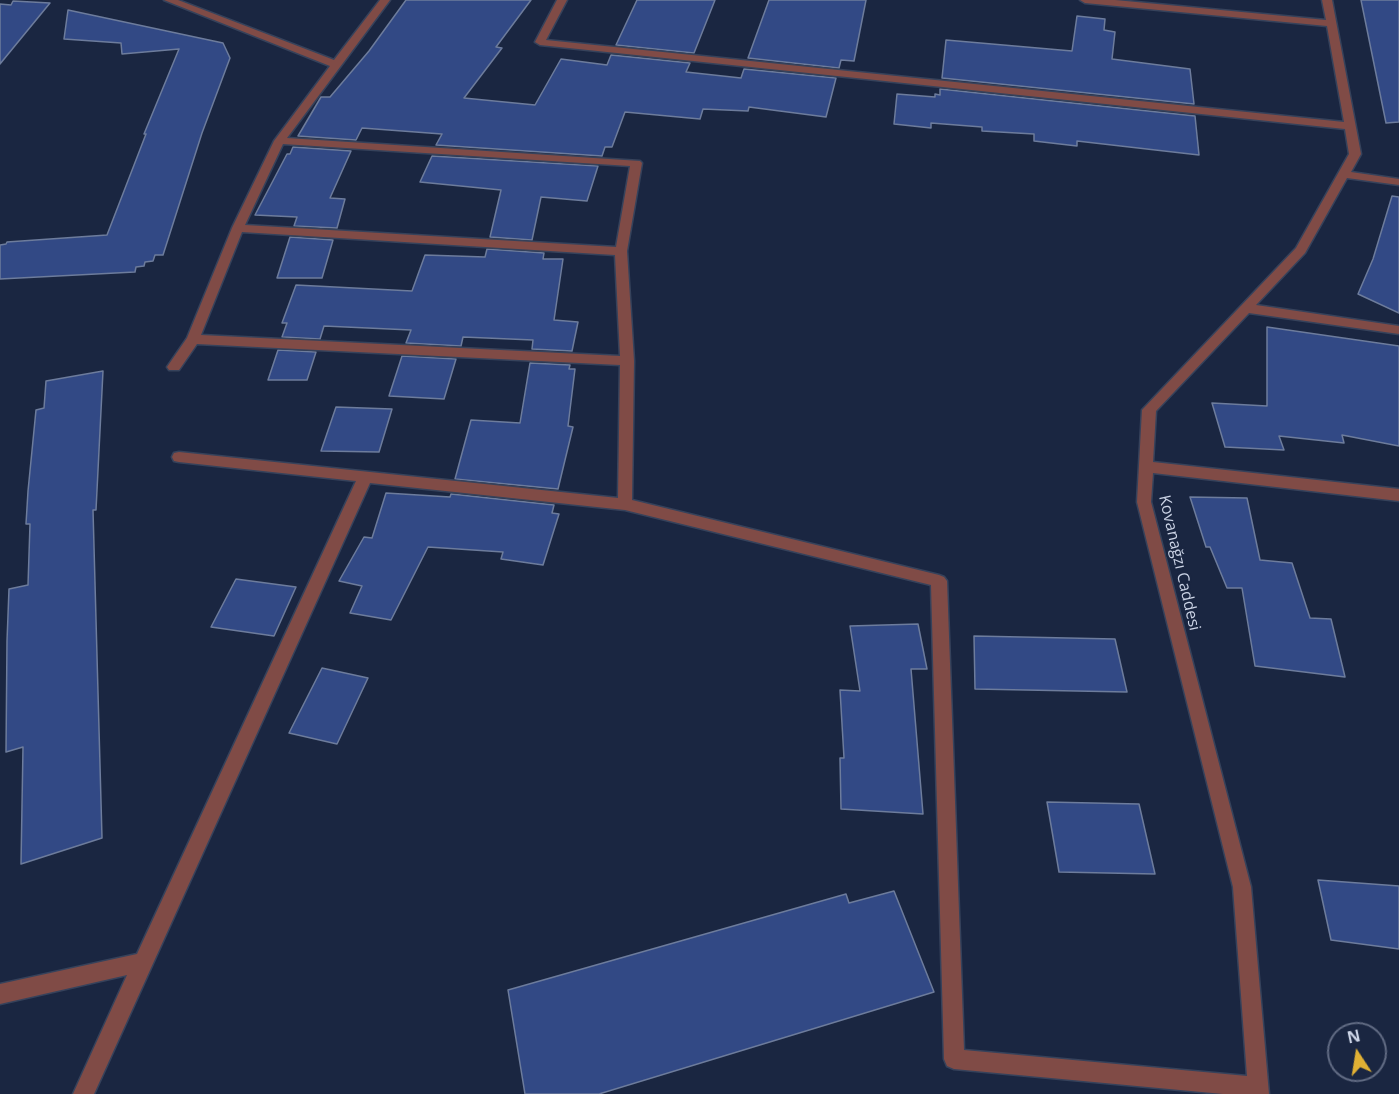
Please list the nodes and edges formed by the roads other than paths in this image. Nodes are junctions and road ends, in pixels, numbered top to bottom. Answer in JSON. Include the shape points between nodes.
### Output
{"nodes":[{"id":1,"x":169,"y":0,"type":"edge"},
{"id":2,"x":385,"y":0,"type":"edge"},
{"id":3,"x":562,"y":0,"type":"edge"},
{"id":4,"x":1085,"y":0,"type":"edge"},
{"id":5,"x":1327,"y":0,"type":"edge"},
{"id":6,"x":182,"y":2,"type":"edge"},
{"id":7,"x":1331,"y":23,"type":"junction"},
{"id":8,"x":337,"y":65,"type":"junction"},
{"id":9,"x":1350,"y":126,"type":"junction"},
{"id":10,"x":279,"y":141,"type":"junction"},
{"id":11,"x":1343,"y":174,"type":"junction"},
{"id":12,"x":1399,"y":182,"type":"edge"},
{"id":13,"x":238,"y":228,"type":"junction"},
{"id":14,"x":621,"y":251,"type":"junction"},
{"id":15,"x":1246,"y":308,"type":"junction"},
{"id":16,"x":1399,"y":330,"type":"edge"},
{"id":17,"x":193,"y":339,"type":"junction"},
{"id":18,"x":627,"y":361,"type":"junction"},
{"id":19,"x":174,"y":368,"type":"dead end"},
{"id":20,"x":179,"y":457,"type":"dead end"},
{"id":21,"x":1145,"y":467,"type":"junction"},
{"id":22,"x":365,"y":477,"type":"junction"},
{"id":23,"x":1399,"y":495,"type":"edge"},
{"id":24,"x":625,"y":504,"type":"junction"},
{"id":25,"x":143,"y":962,"type":"junction"},
{"id":26,"x":0,"y":994,"type":"edge"},
{"id":27,"x":1259,"y":1091,"type":"edge"},
{"id":28,"x":83,"y":1094,"type":"edge"}],
"edges":[{"from":1,"to":6,"type":"street"},
{"from":2,"to":8,"type":"street"},
{"from":3,"to":9,"type":"street","via":[[540,42]]},
{"from":4,"to":7,"type":"street"},
{"from":5,"to":7,"type":"street","name":"Kovanağzı Caddesi"},
{"from":6,"to":8,"type":"street"},
{"from":7,"to":9,"type":"street","name":"Kovanağzı Caddesi"},
{"from":8,"to":10,"type":"street"},
{"from":9,"to":11,"type":"street","name":"Kovanağzı Caddesi","via":[[1355,154]]},
{"from":10,"to":13,"type":"street"},
{"from":10,"to":14,"type":"street","via":[[636,163]]},
{"from":11,"to":12,"type":"street"},
{"from":11,"to":15,"type":"street","name":"Kovanağzı Caddesi","via":[[1301,250]]},
{"from":13,"to":14,"type":"street"},
{"from":13,"to":17,"type":"street"},
{"from":14,"to":18,"type":"street"},
{"from":15,"to":16,"type":"street"},
{"from":15,"to":21,"type":"street","name":"Kovanağzı Caddesi","via":[[1149,410]]},
{"from":17,"to":18,"type":"street"},
{"from":17,"to":19,"type":"street"},
{"from":18,"to":24,"type":"street"},
{"from":20,"to":22,"type":"street"},
{"from":21,"to":23,"type":"street"},
{"from":21,"to":27,"type":"street","name":"Kovanağzı Caddesi","via":[[1144,502],[1242,887]]},
{"from":22,"to":24,"type":"street"},
{"from":22,"to":25,"type":"street"},
{"from":24,"to":27,"type":"street","via":[[939,581],[954,1059]]},
{"from":25,"to":26,"type":"street"},
{"from":25,"to":28,"type":"street"}]}
